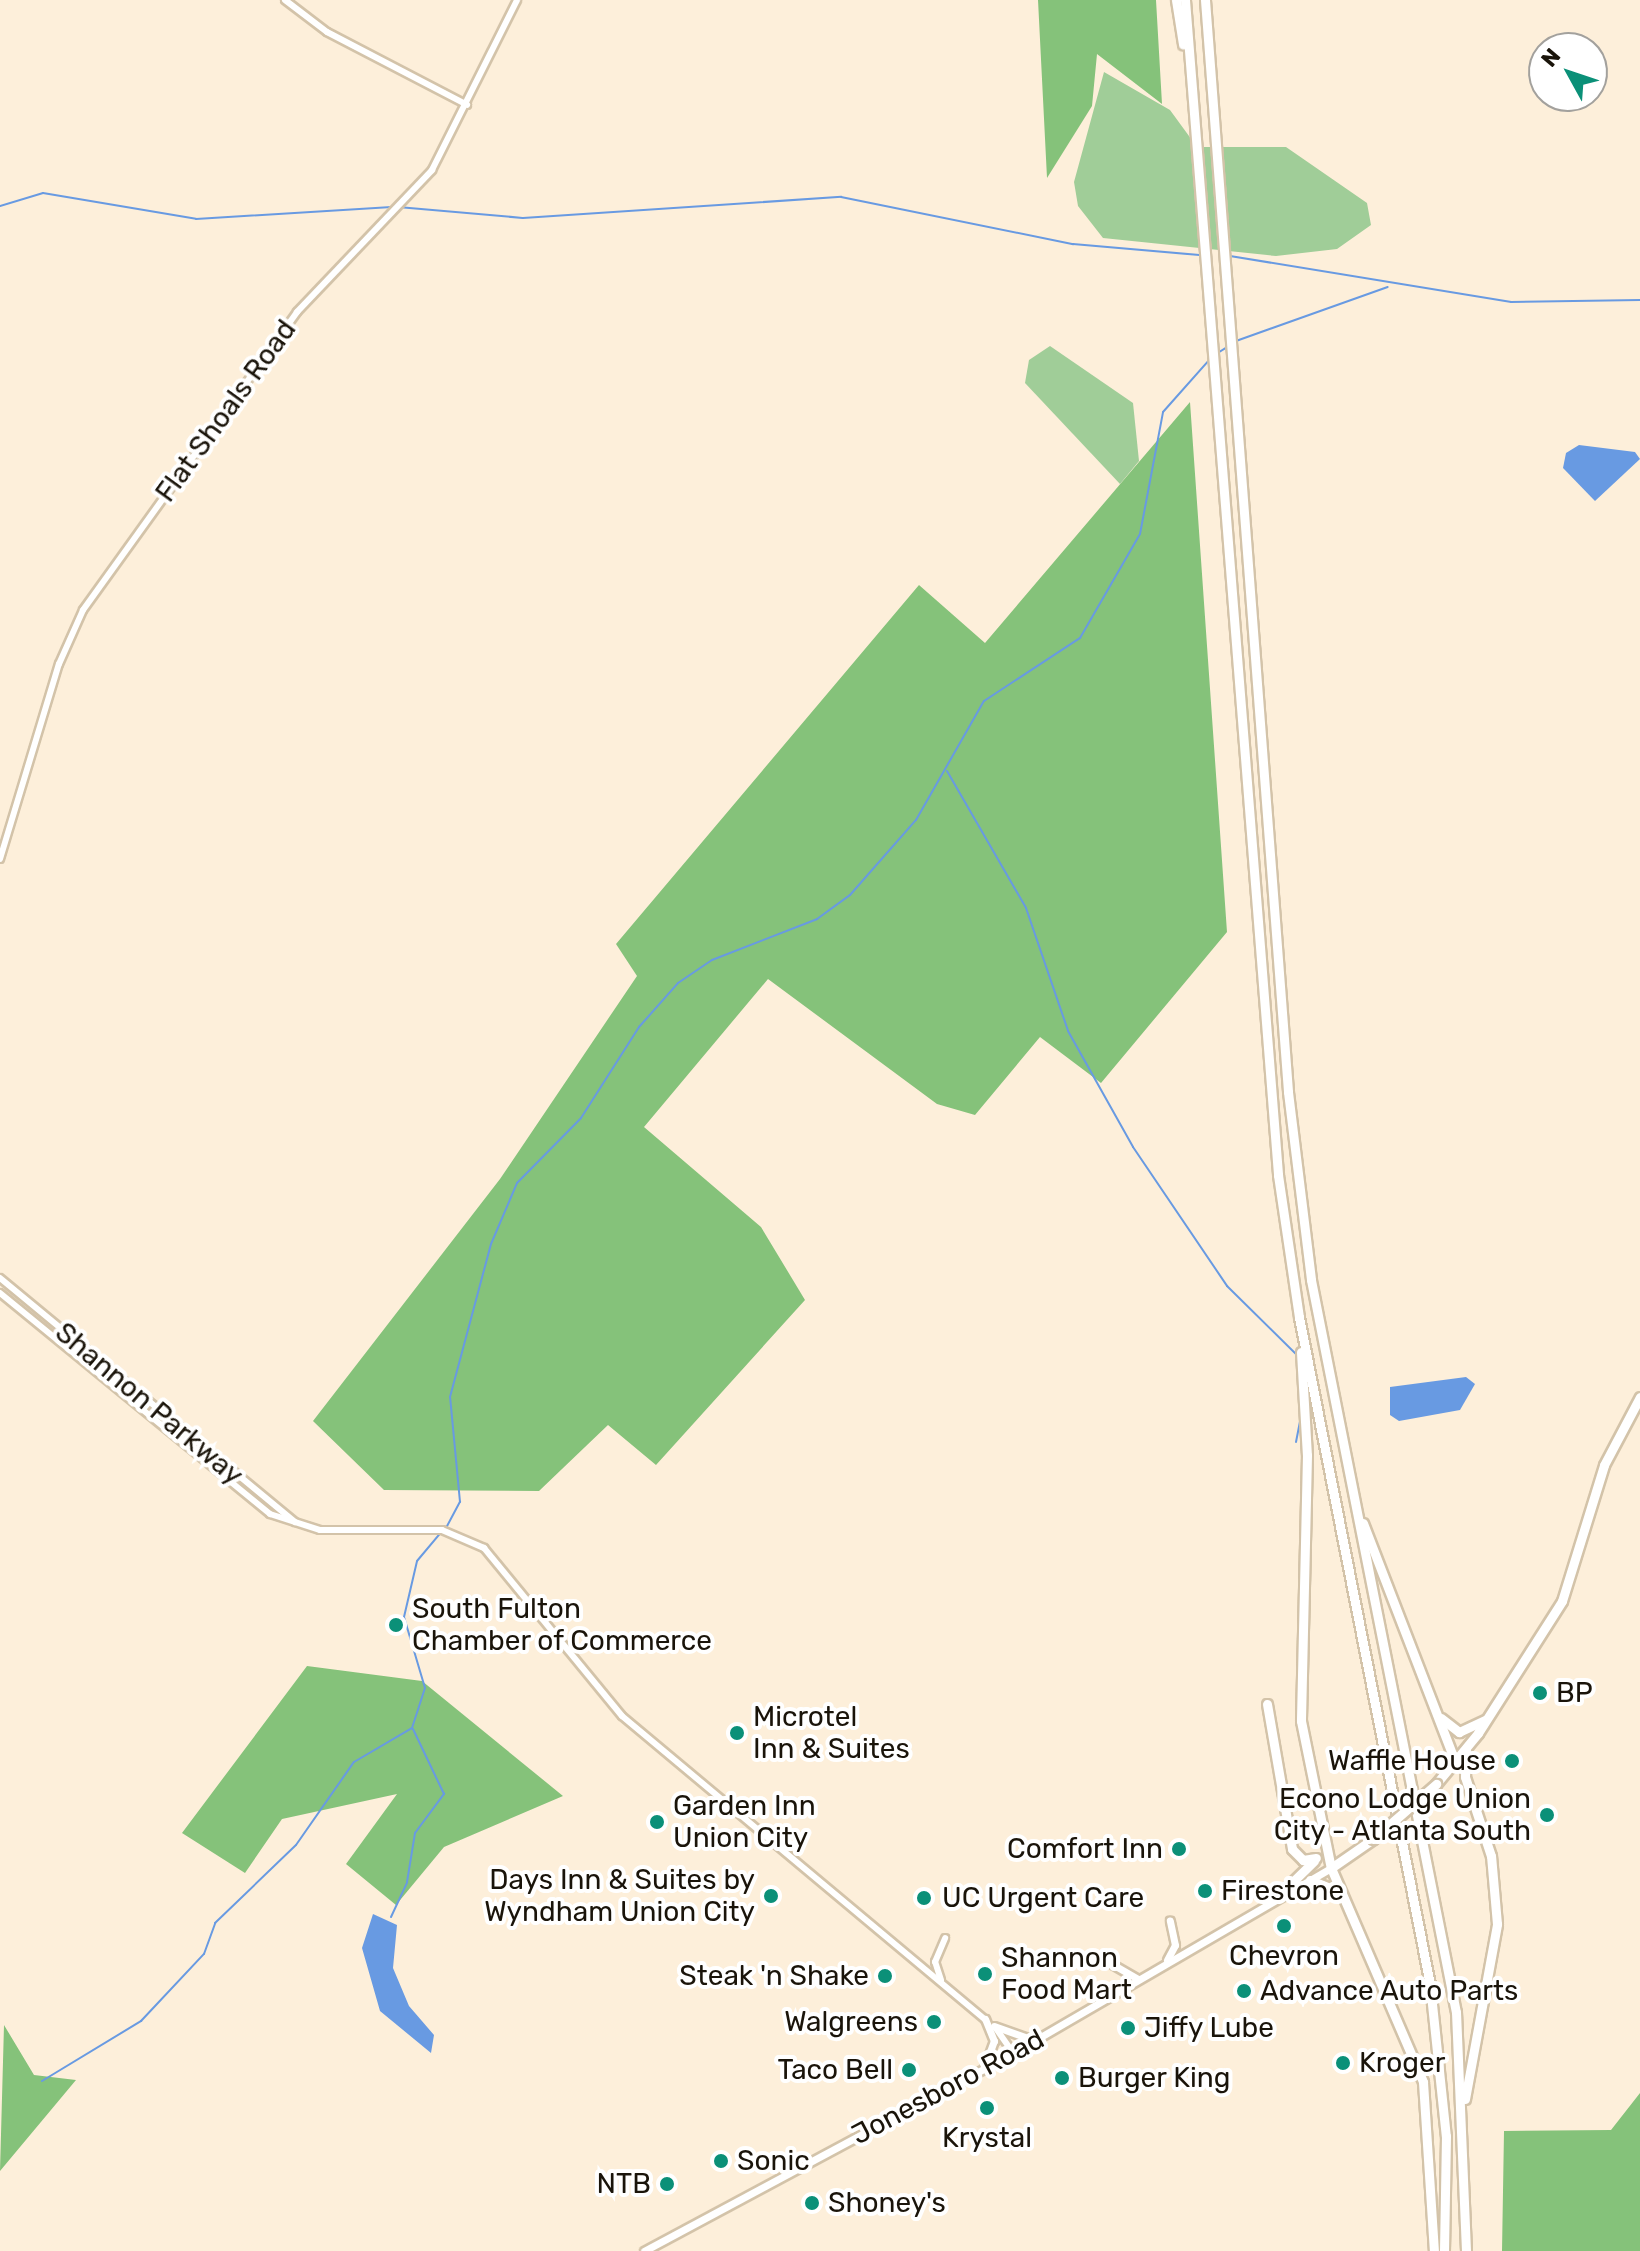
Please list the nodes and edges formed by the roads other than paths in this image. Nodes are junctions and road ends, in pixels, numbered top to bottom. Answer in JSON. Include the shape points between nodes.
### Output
{"nodes":[{"id":1,"x":285,"y":0,"type":"edge"},
{"id":2,"x":517,"y":0,"type":"edge"},
{"id":3,"x":1176,"y":0,"type":"edge"},
{"id":4,"x":1185,"y":0,"type":"edge"},
{"id":5,"x":1205,"y":0,"type":"edge"},
{"id":6,"x":467,"y":105,"type":"junction"},
{"id":7,"x":1195,"y":130,"type":"junction"},
{"id":8,"x":0,"y":859,"type":"edge"},
{"id":9,"x":0,"y":1278,"type":"edge"},
{"id":10,"x":0,"y":1293,"type":"edge"},
{"id":11,"x":1299,"y":1317,"type":"junction"},
{"id":12,"x":1640,"y":1397,"type":"edge"},
{"id":13,"x":1349,"y":1478,"type":"junction"},
{"id":14,"x":302,"y":1526,"type":"junction"},
{"id":15,"x":1267,"y":1704,"type":"dead end"},
{"id":16,"x":1438,"y":1716,"type":"junction"},
{"id":17,"x":1489,"y":1718,"type":"junction"},
{"id":18,"x":1466,"y":1749,"type":"junction"},
{"id":19,"x":1452,"y":1766,"type":"junction"},
{"id":20,"x":1467,"y":1786,"type":"junction"},
{"id":21,"x":1325,"y":1841,"type":"junction"},
{"id":22,"x":1316,"y":1858,"type":"junction"},
{"id":23,"x":1331,"y":1868,"type":"junction"},
{"id":24,"x":1310,"y":1880,"type":"junction"},
{"id":25,"x":1343,"y":1895,"type":"junction"},
{"id":26,"x":1278,"y":1896,"type":"junction"},
{"id":27,"x":1170,"y":1921,"type":"dead end"},
{"id":28,"x":945,"y":1938,"type":"dead end"},
{"id":29,"x":1167,"y":1962,"type":"junction"},
{"id":30,"x":1112,"y":1964,"type":"dead end"},
{"id":31,"x":1138,"y":1979,"type":"junction"},
{"id":32,"x":942,"y":1984,"type":"junction"},
{"id":33,"x":985,"y":2019,"type":"junction"},
{"id":34,"x":994,"y":2026,"type":"junction"},
{"id":35,"x":1036,"y":2041,"type":"junction"},
{"id":36,"x":1013,"y":2053,"type":"junction"},
{"id":37,"x":984,"y":2069,"type":"junction"},
{"id":38,"x":1462,"y":2122,"type":"junction"},
{"id":39,"x":644,"y":2251,"type":"edge"},
{"id":40,"x":1434,"y":2251,"type":"edge"},
{"id":41,"x":1444,"y":2251,"type":"edge"},
{"id":42,"x":1466,"y":2251,"type":"edge"}],
"edges":[{"from":1,"to":6,"type":"street","via":[[327,32]]},
{"from":2,"to":6,"type":"street","name":"Flat Shoals Road"},
{"from":3,"to":7,"type":"highway"},
{"from":4,"to":7,"type":"highway"},
{"from":5,"to":13,"type":"highway","via":[[1288,1092],[1311,1280]]},
{"from":6,"to":8,"type":"street","name":"Flat Shoals Road","via":[[432,170],[297,312],[83,610],[59,664]]},
{"from":7,"to":11,"type":"highway","via":[[1259,982]]},
{"from":9,"to":14,"type":"street","name":"Shannon Parkway"},
{"from":10,"to":14,"type":"street","name":"Shannon Parkway","via":[[243,1497]]},
{"from":11,"to":21,"type":"highway","via":[[1307,1455],[1298,1694]]},
{"from":11,"to":41,"type":"highway","via":[[1430,1985],[1446,2136]]},
{"from":12,"to":17,"type":"highway","name":"Jonesboro Road","via":[[1604,1465],[1562,1601]]},
{"from":13,"to":16,"type":"highway","via":[[1386,1596]]},
{"from":13,"to":38,"type":"highway","via":[[1456,2012]]},
{"from":14,"to":32,"type":"street","name":"Shannon Parkway","via":[[442,1530],[484,1548],[622,1716]]},
{"from":15,"to":22,"type":"highway","via":[[1292,1849],[1300,1859]]},
{"from":16,"to":17,"type":"highway","via":[[1459,1732]]},
{"from":16,"to":19,"type":"highway"},
{"from":17,"to":18,"type":"highway","name":"Jonesboro Road"},
{"from":18,"to":19,"type":"highway","name":"Jonesboro Road"},
{"from":18,"to":20,"type":"highway"},
{"from":19,"to":20,"type":"highway"},
{"from":19,"to":23,"type":"highway","name":"Jonesboro Road","bridge":true,"via":[[1373,1839]]},
{"from":20,"to":38,"type":"highway","via":[[1491,1856],[1497,1924]]},
{"from":21,"to":22,"type":"highway"},
{"from":21,"to":23,"type":"highway"},
{"from":22,"to":26,"type":"highway"},
{"from":23,"to":24,"type":"main road","name":"Jonesboro Road"},
{"from":23,"to":25,"type":"highway"},
{"from":24,"to":25,"type":"highway"},
{"from":24,"to":26,"type":"main road","name":"Jonesboro Road"},
{"from":25,"to":40,"type":"highway","via":[[1423,2082]]},
{"from":26,"to":29,"type":"main road","name":"Jonesboro Road"},
{"from":27,"to":29,"type":"main road","via":[[1175,1945]]},
{"from":28,"to":32,"type":"street","via":[[935,1962]]},
{"from":29,"to":31,"type":"main road","name":"Jonesboro Road"},
{"from":30,"to":31,"type":"main road"},
{"from":31,"to":35,"type":"main road","name":"Jonesboro Road"},
{"from":32,"to":33,"type":"street","name":"Shannon Parkway"},
{"from":33,"to":34,"type":"street","name":"Shannon Parkway"},
{"from":33,"to":37,"type":"main road","via":[[994,2041]]},
{"from":34,"to":35,"type":"main road"},
{"from":34,"to":36,"type":"street","name":"Shannon Parkway"},
{"from":35,"to":36,"type":"main road","name":"Jonesboro Road"},
{"from":36,"to":37,"type":"main road","name":"Jonesboro Road"},
{"from":37,"to":39,"type":"main road","name":"Jonesboro Road"},
{"from":38,"to":42,"type":"highway"}]}
